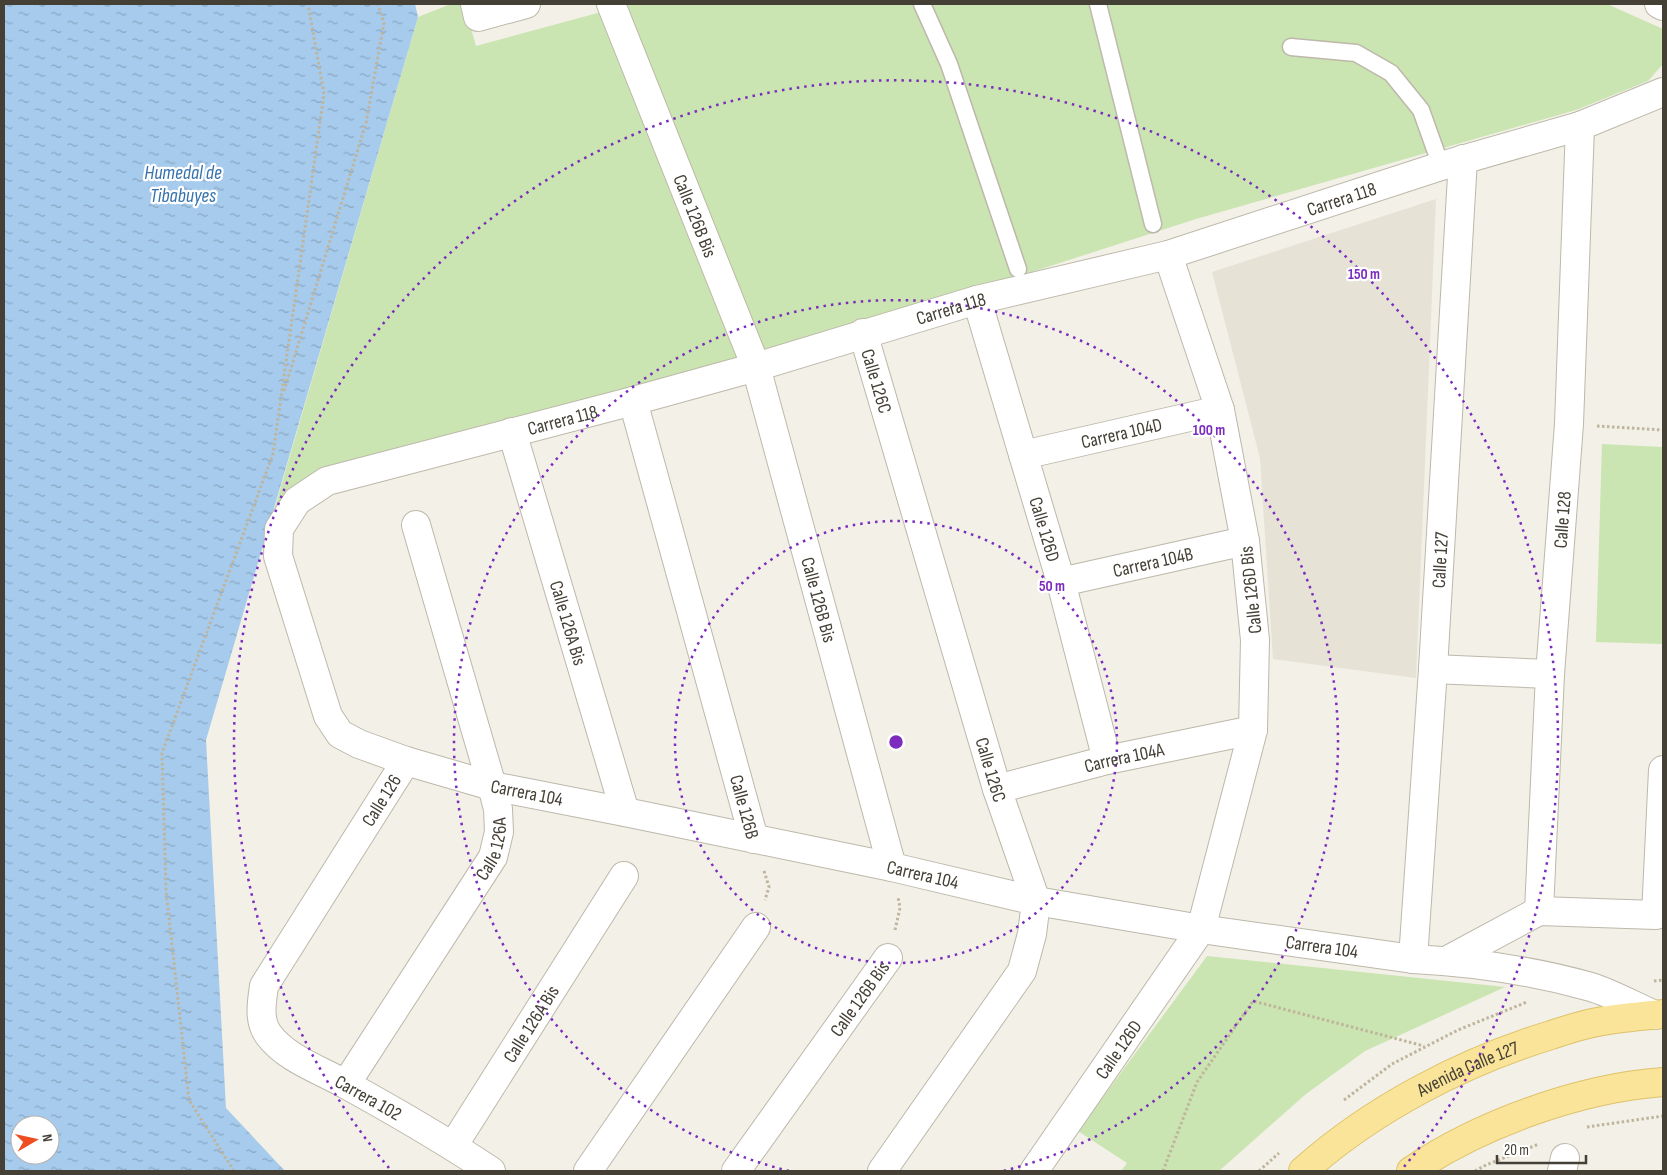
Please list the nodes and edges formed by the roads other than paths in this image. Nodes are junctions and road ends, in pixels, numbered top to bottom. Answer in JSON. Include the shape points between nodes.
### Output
{"nodes":[{"id":1,"x":526,"y":4,"type":"edge"},
{"id":2,"x":611,"y":4,"type":"edge"},
{"id":3,"x":922,"y":4,"type":"edge"},
{"id":4,"x":1098,"y":4,"type":"edge"},
{"id":5,"x":1659,"y":4,"type":"edge"},
{"id":6,"x":1663,"y":6,"type":"edge"},
{"id":7,"x":477,"y":10,"type":"edge"},
{"id":8,"x":1292,"y":47,"type":"dead end"},
{"id":9,"x":1663,"y":92,"type":"edge"},
{"id":10,"x":1580,"y":126,"type":"junction"},
{"id":11,"x":1452,"y":162,"type":"junction"},
{"id":12,"x":1153,"y":224,"type":"dead end"},
{"id":13,"x":1168,"y":255,"type":"junction"},
{"id":14,"x":1018,"y":269,"type":"dead end"},
{"id":15,"x":977,"y":300,"type":"junction"},
{"id":16,"x":863,"y":333,"type":"junction"},
{"id":17,"x":756,"y":367,"type":"junction"},
{"id":18,"x":633,"y":401,"type":"junction"},
{"id":19,"x":1220,"y":410,"type":"junction"},
{"id":20,"x":512,"y":432,"type":"junction"},
{"id":21,"x":1023,"y":455,"type":"junction"},
{"id":22,"x":416,"y":525,"type":"dead end"},
{"id":23,"x":1245,"y":542,"type":"junction"},
{"id":24,"x":278,"y":556,"type":"joint"},
{"id":25,"x":1061,"y":582,"type":"junction"},
{"id":26,"x":1432,"y":669,"type":"junction"},
{"id":27,"x":1550,"y":674,"type":"junction"},
{"id":28,"x":1253,"y":730,"type":"junction"},
{"id":29,"x":1107,"y":760,"type":"junction"},
{"id":30,"x":406,"y":761,"type":"junction"},
{"id":31,"x":1663,"y":770,"type":"edge"},
{"id":32,"x":492,"y":786,"type":"junction"},
{"id":33,"x":997,"y":789,"type":"junction"},
{"id":34,"x":625,"y":812,"type":"junction"},
{"id":35,"x":754,"y":839,"type":"junction"},
{"id":36,"x":892,"y":867,"type":"junction"},
{"id":37,"x":624,"y":876,"type":"dead end"},
{"id":38,"x":1036,"y":901,"type":"junction"},
{"id":39,"x":1539,"y":911,"type":"junction"},
{"id":40,"x":756,"y":927,"type":"road end"},
{"id":41,"x":1201,"y":929,"type":"junction"},
{"id":42,"x":888,"y":958,"type":"road end"},
{"id":43,"x":1413,"y":959,"type":"junction"},
{"id":44,"x":1446,"y":961,"type":"junction"},
{"id":45,"x":261,"y":1013,"type":"joint"},
{"id":46,"x":1659,"y":1014,"type":"edge"},
{"id":47,"x":1663,"y":1082,"type":"edge"},
{"id":48,"x":346,"y":1084,"type":"junction"},
{"id":49,"x":453,"y":1146,"type":"junction"},
{"id":50,"x":491,"y":1171,"type":"edge"},
{"id":51,"x":588,"y":1171,"type":"edge"},
{"id":52,"x":736,"y":1171,"type":"edge"},
{"id":53,"x":882,"y":1171,"type":"edge"},
{"id":54,"x":1034,"y":1171,"type":"edge"},
{"id":55,"x":1303,"y":1171,"type":"edge"},
{"id":56,"x":1411,"y":1171,"type":"edge"}],
"edges":[{"from":1,"to":7,"type":"street"},
{"from":2,"to":17,"type":"street","name":"Calle 126B Bis"},
{"from":3,"to":14,"type":"lane","via":[[949,64]]},
{"from":4,"to":12,"type":"lane"},
{"from":5,"to":6,"type":"street"},
{"from":8,"to":11,"type":"lane","via":[[1356,53],[1391,74],[1421,110]]},
{"from":9,"to":10,"type":"street","name":"Carrera 118"},
{"from":10,"to":11,"type":"street","name":"Carrera 118"},
{"from":10,"to":27,"type":"street","name":"Calle 128","via":[[1569,424]]},
{"from":11,"to":13,"type":"street","name":"Carrera 118"},
{"from":11,"to":26,"type":"street","name":"Calle 127"},
{"from":13,"to":15,"type":"street","name":"Carrera 118"},
{"from":13,"to":19,"type":"street","name":"Calle 126D Bis"},
{"from":15,"to":16,"type":"street","name":"Carrera 118"},
{"from":15,"to":21,"type":"street","name":"Calle 126D"},
{"from":16,"to":17,"type":"street","name":"Carrera 118"},
{"from":16,"to":33,"type":"street","name":"Calle 126C"},
{"from":17,"to":18,"type":"street","name":"Carrera 118"},
{"from":17,"to":36,"type":"street","name":"Calle 126B Bis"},
{"from":18,"to":20,"type":"street","name":"Carrera 118"},
{"from":18,"to":35,"type":"street","name":"Calle 126B"},
{"from":19,"to":21,"type":"street","name":"Carrera 104D"},
{"from":19,"to":23,"type":"street","name":"Calle 126D Bis"},
{"from":20,"to":24,"type":"street","name":"Carrera 118","via":[[327,481],[297,501],[279,529]]},
{"from":20,"to":34,"type":"street","name":"Calle 126A Bis"},
{"from":21,"to":25,"type":"street","name":"Calle 126D"},
{"from":22,"to":32,"type":"street","name":"Calle 126A"},
{"from":23,"to":25,"type":"street","name":"Carrera 104B"},
{"from":23,"to":28,"type":"street","name":"Calle 126D Bis","via":[[1255,640]]},
{"from":24,"to":30,"type":"street","name":"Calle 126","via":[[328,716],[340,734]]},
{"from":25,"to":29,"type":"street","name":"Calle 126D"},
{"from":26,"to":27,"type":"street"},
{"from":26,"to":43,"type":"street","name":"Calle 127"},
{"from":27,"to":39,"type":"street","name":"Calle 128"},
{"from":28,"to":29,"type":"street","name":"Carrera 104A"},
{"from":28,"to":41,"type":"street","name":"Calle 126D Bis"},
{"from":29,"to":33,"type":"street","name":"Carrera 104A"},
{"from":30,"to":32,"type":"street","name":"Carrera 104"},
{"from":30,"to":45,"type":"street","name":"Calle 126","via":[[264,986]]},
{"from":31,"to":39,"type":"street","via":[[1656,915]]},
{"from":32,"to":34,"type":"street","name":"Carrera 104"},
{"from":32,"to":48,"type":"street","name":"Calle 126A","via":[[499,832],[493,857]]},
{"from":33,"to":38,"type":"street","name":"Calle 126C"},
{"from":34,"to":35,"type":"street","name":"Carrera 104"},
{"from":35,"to":36,"type":"street","name":"Carrera 104"},
{"from":36,"to":38,"type":"street","name":"Carrera 104"},
{"from":37,"to":49,"type":"street","name":"Calle 126A Bis"},
{"from":38,"to":41,"type":"street","name":"Carrera 104"},
{"from":38,"to":53,"type":"street","name":"Calle 126C","via":[[1032,934],[1022,971]]},
{"from":39,"to":44,"type":"street"},
{"from":40,"to":51,"type":"street"},
{"from":41,"to":43,"type":"street","name":"Carrera 104"},
{"from":41,"to":54,"type":"street","name":"Calle 126D"},
{"from":42,"to":52,"type":"street","name":"Calle 126B Bis"},
{"from":43,"to":44,"type":"street","name":"Carrera 104"},
{"from":44,"to":46,"type":"street","name":"Carrera 104","via":[[1532,974],[1593,988]]},
{"from":45,"to":48,"type":"street","name":"Carrera 102","via":[[267,1033],[286,1052]]},
{"from":46,"to":55,"type":"main road","name":"Avenida Calle 127","via":[[1588,1024],[1520,1044],[1462,1068],[1367,1122]]},
{"from":47,"to":56,"type":"main road","via":[[1579,1097],[1542,1108],[1484,1130]]},
{"from":48,"to":49,"type":"street","name":"Carrera 102"},
{"from":49,"to":50,"type":"street","name":"Carrera 102"}]}
